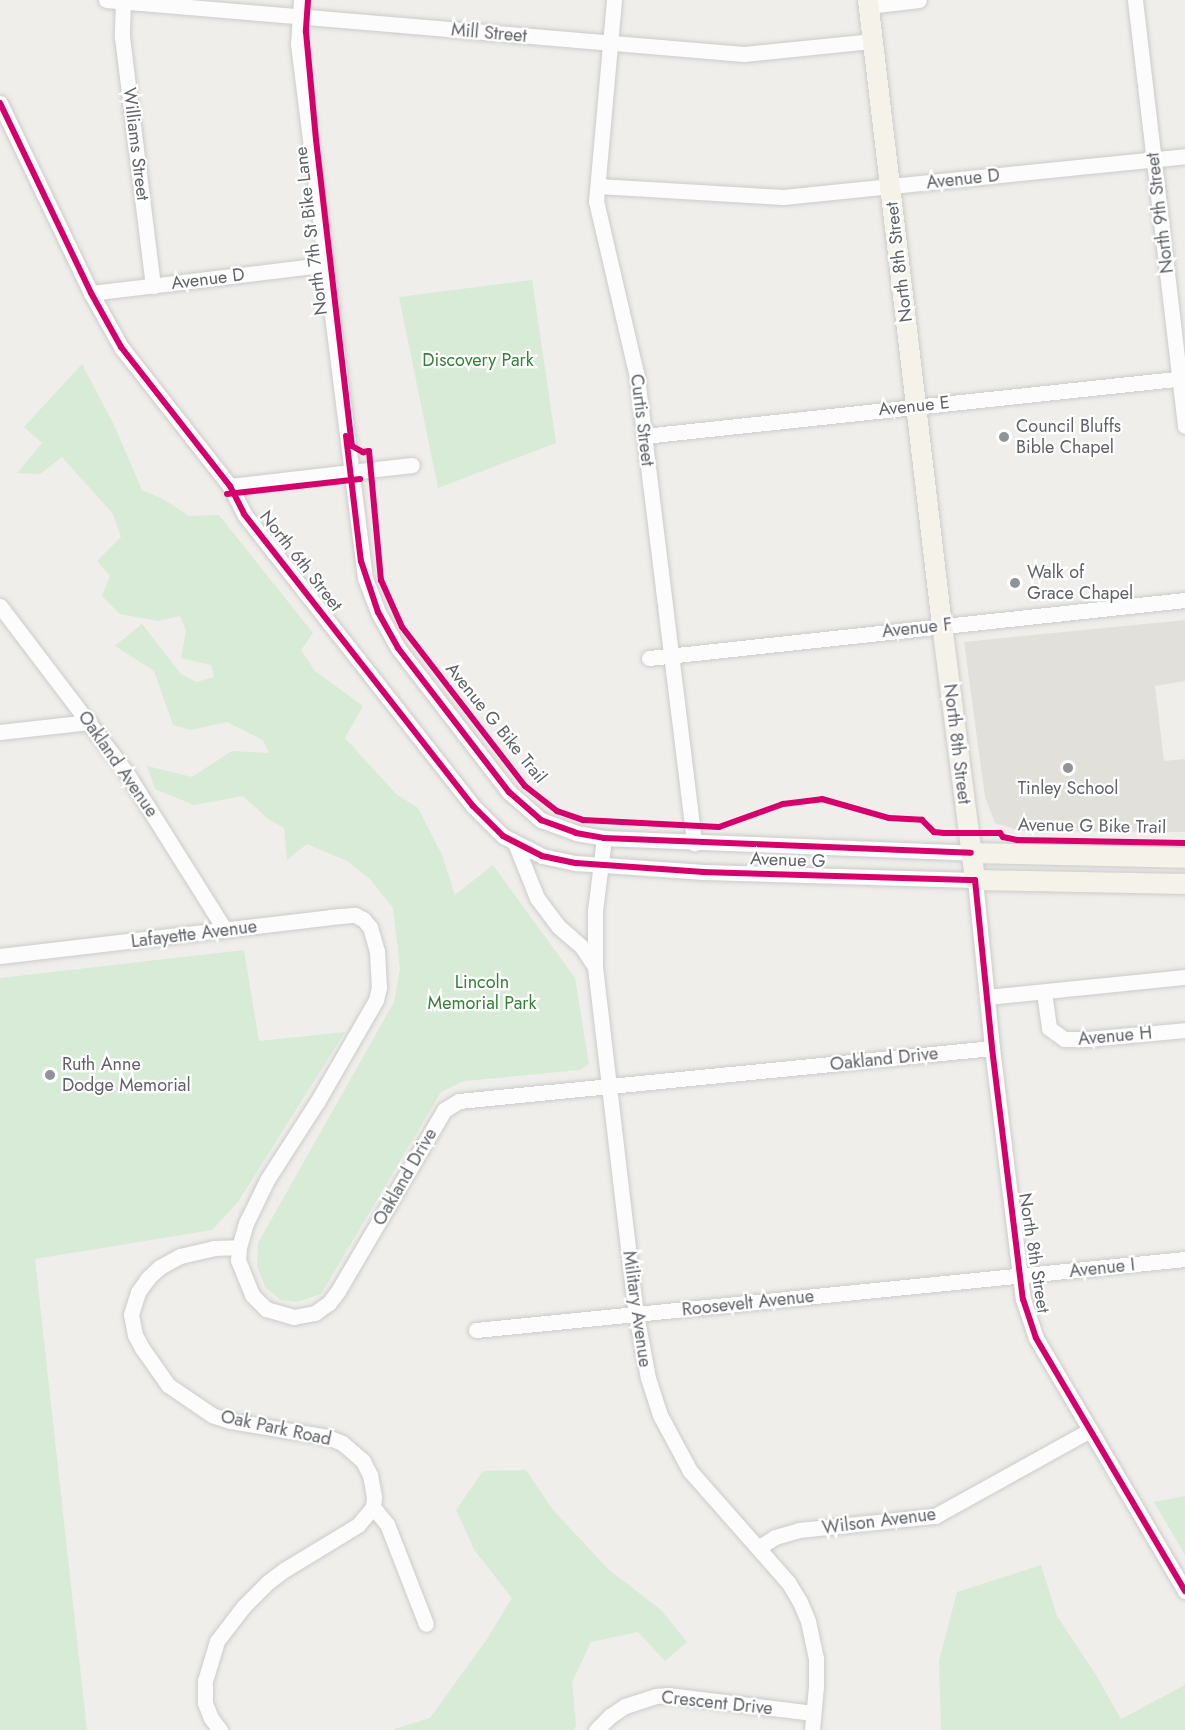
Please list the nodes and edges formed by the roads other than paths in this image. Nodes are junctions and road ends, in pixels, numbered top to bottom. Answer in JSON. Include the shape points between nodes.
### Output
{"nodes":[{"id":1,"x":106,"y":0,"type":"edge"},
{"id":2,"x":301,"y":0,"type":"edge"},
{"id":3,"x":614,"y":0,"type":"edge"},
{"id":4,"x":919,"y":0,"type":"edge"},
{"id":5,"x":1135,"y":0,"type":"edge"},
{"id":6,"x":123,"y":2,"type":"junction"},
{"id":7,"x":868,"y":3,"type":"edge"},
{"id":8,"x":300,"y":17,"type":"junction"},
{"id":9,"x":873,"y":41,"type":"junction"},
{"id":10,"x":610,"y":44,"type":"junction"},
{"id":11,"x":0,"y":103,"type":"edge"},
{"id":12,"x":1185,"y":156,"type":"edge"},
{"id":13,"x":1154,"y":159,"type":"junction"},
{"id":14,"x":598,"y":186,"type":"junction"},
{"id":15,"x":890,"y":186,"type":"junction"},
{"id":16,"x":324,"y":265,"type":"junction"},
{"id":17,"x":153,"y":286,"type":"junction"},
{"id":18,"x":91,"y":293,"type":"junction"},
{"id":19,"x":1182,"y":378,"type":"edge"},
{"id":20,"x":916,"y":406,"type":"junction"},
{"id":21,"x":1185,"y":426,"type":"edge"},
{"id":22,"x":644,"y":436,"type":"junction"},
{"id":23,"x":412,"y":465,"type":"dead end"},
{"id":24,"x":350,"y":470,"type":"junction"},
{"id":25,"x":230,"y":486,"type":"junction"},
{"id":26,"x":1185,"y":600,"type":"edge"},
{"id":27,"x":0,"y":606,"type":"edge"},
{"id":28,"x":942,"y":625,"type":"junction"},
{"id":29,"x":672,"y":655,"type":"junction"},
{"id":30,"x":650,"y":658,"type":"dead end"},
{"id":31,"x":89,"y":722,"type":"junction"},
{"id":32,"x":0,"y":732,"type":"edge"},
{"id":33,"x":604,"y":838,"type":"junction"},
{"id":34,"x":515,"y":843,"type":"junction"},
{"id":35,"x":694,"y":844,"type":"junction"},
{"id":36,"x":971,"y":853,"type":"junction"},
{"id":37,"x":1185,"y":858,"type":"edge"},
{"id":38,"x":601,"y":865,"type":"junction"},
{"id":39,"x":975,"y":880,"type":"junction"},
{"id":40,"x":1185,"y":884,"type":"edge"},
{"id":41,"x":225,"y":930,"type":"junction"},
{"id":42,"x":374,"y":940,"type":"joint"},
{"id":43,"x":0,"y":957,"type":"edge"},
{"id":44,"x":595,"y":967,"type":"junction"},
{"id":45,"x":1185,"y":977,"type":"edge"},
{"id":46,"x":1044,"y":992,"type":"junction"},
{"id":47,"x":987,"y":997,"type":"junction"},
{"id":48,"x":1185,"y":1030,"type":"edge"},
{"id":49,"x":992,"y":1048,"type":"junction"},
{"id":50,"x":608,"y":1086,"type":"junction"},
{"id":51,"x":239,"y":1247,"type":"junction"},
{"id":52,"x":1185,"y":1259,"type":"edge"},
{"id":53,"x":1020,"y":1276,"type":"junction"},
{"id":54,"x":636,"y":1314,"type":"junction"},
{"id":55,"x":476,"y":1330,"type":"dead end"},
{"id":56,"x":1090,"y":1430,"type":"junction"},
{"id":57,"x":373,"y":1507,"type":"junction"},
{"id":58,"x":758,"y":1548,"type":"junction"},
{"id":59,"x":1185,"y":1591,"type":"edge"},
{"id":60,"x":426,"y":1624,"type":"dead end"},
{"id":61,"x":813,"y":1713,"type":"junction"},
{"id":62,"x":220,"y":1730,"type":"edge"},
{"id":63,"x":596,"y":1730,"type":"edge"},
{"id":64,"x":812,"y":1730,"type":"edge"}],
"edges":[{"from":1,"to":6,"type":"street","name":"Mill Street"},
{"from":2,"to":8,"type":"street","name":"Avenue G"},
{"from":3,"to":10,"type":"street","name":"Curtis Street"},
{"from":4,"to":7,"type":"street"},
{"from":5,"to":13,"type":"street","name":"North 9th Street"},
{"from":6,"to":8,"type":"street","name":"Mill Street"},
{"from":6,"to":17,"type":"street","name":"Williams Street","via":[[122,37]]},
{"from":7,"to":9,"type":"main road","name":"North 8th Street"},
{"from":8,"to":10,"type":"street","name":"Mill Street"},
{"from":8,"to":16,"type":"street","name":"Avenue G","via":[[298,44]]},
{"from":9,"to":10,"type":"street","name":"Mill Street","via":[[744,54]]},
{"from":9,"to":15,"type":"main road","name":"North 8th Street"},
{"from":10,"to":14,"type":"street","name":"Curtis Street"},
{"from":11,"to":18,"type":"street","name":"North 6th Street"},
{"from":12,"to":13,"type":"street","name":"Avenue D"},
{"from":13,"to":15,"type":"street","name":"Avenue D"},
{"from":13,"to":19,"type":"street","name":"North 9th Street"},
{"from":14,"to":15,"type":"street","name":"Avenue D","via":[[768,197]]},
{"from":14,"to":22,"type":"street","name":"Curtis Street","via":[[598,216],[630,341]]},
{"from":15,"to":20,"type":"main road","name":"North 8th Street"},
{"from":16,"to":17,"type":"street","name":"Avenue D"},
{"from":16,"to":24,"type":"street","name":"Avenue G"},
{"from":17,"to":18,"type":"street","name":"Avenue D"},
{"from":18,"to":25,"type":"street","name":"North 6th Street","via":[[121,346]]},
{"from":19,"to":20,"type":"street","name":"Avenue E"},
{"from":19,"to":21,"type":"street","name":"North 9th Street"},
{"from":20,"to":22,"type":"street","name":"Avenue E"},
{"from":20,"to":28,"type":"main road","name":"North 8th Street"},
{"from":22,"to":29,"type":"street","name":"Curtis Street"},
{"from":23,"to":24,"type":"street"},
{"from":24,"to":25,"type":"street"},
{"from":24,"to":33,"type":"street","name":"Avenue G","via":[[365,578],[398,648],[519,803],[556,827]]},
{"from":25,"to":34,"type":"street","name":"North 6th Street","via":[[244,514],[473,806]]},
{"from":26,"to":28,"type":"street","name":"Avenue F"},
{"from":27,"to":31,"type":"street","name":"Oakland Avenue"},
{"from":28,"to":29,"type":"street","name":"Avenue F"},
{"from":28,"to":36,"type":"main road","name":"North 8th Street"},
{"from":29,"to":30,"type":"street","name":"Avenue F"},
{"from":29,"to":35,"type":"street","name":"Curtis Street"},
{"from":31,"to":32,"type":"street"},
{"from":31,"to":41,"type":"street","name":"Oakland Avenue","via":[[143,797]]},
{"from":33,"to":35,"type":"street","name":"Avenue G"},
{"from":33,"to":38,"type":"street","name":"Military Avenue"},
{"from":34,"to":38,"type":"street","name":"North 6th Street","via":[[560,861]]},
{"from":34,"to":44,"type":"street","via":[[537,898]]},
{"from":35,"to":36,"type":"street","name":"Avenue G"},
{"from":36,"to":37,"type":"main road","name":"Avenue G"},
{"from":36,"to":39,"type":"main road","name":"North 8th Street"},
{"from":38,"to":39,"type":"street","name":"Avenue G"},
{"from":38,"to":44,"type":"street","name":"Military Avenue","via":[[595,911]]},
{"from":39,"to":40,"type":"main road","name":"Avenue G"},
{"from":39,"to":47,"type":"street","name":"North 8th Street"},
{"from":41,"to":42,"type":"street","name":"Lafayette Avenue","via":[[355,915],[370,927]]},
{"from":41,"to":43,"type":"street","name":"Lafayette Avenue"},
{"from":42,"to":51,"type":"street","name":"Oakland Drive","via":[[379,987],[376,1000],[267,1180]]},
{"from":44,"to":50,"type":"street","name":"Military Avenue"},
{"from":45,"to":46,"type":"street"},
{"from":46,"to":47,"type":"street"},
{"from":46,"to":48,"type":"street","name":"Avenue H","via":[[1049,1028],[1064,1039]]},
{"from":47,"to":49,"type":"street","name":"North 8th Street"},
{"from":49,"to":50,"type":"street","name":"Oakland Drive"},
{"from":49,"to":53,"type":"street","name":"North 8th Street"},
{"from":50,"to":51,"type":"street","name":"Oakland Drive","via":[[459,1101],[444,1110],[338,1291],[315,1313],[303,1317],[279,1315],[258,1302],[241,1271]]},
{"from":50,"to":54,"type":"street","name":"Military Avenue"},
{"from":51,"to":57,"type":"street","name":"Oak Park Road","via":[[180,1256],[148,1278],[133,1305],[132,1322],[138,1342],[168,1385],[212,1415],[328,1437],[354,1450],[370,1474]]},
{"from":52,"to":53,"type":"street","name":"Avenue I"},
{"from":53,"to":54,"type":"street","name":"Roosevelt Avenue"},
{"from":53,"to":56,"type":"street","name":"North 8th Street","via":[[1036,1338]]},
{"from":54,"to":55,"type":"street","name":"Roosevelt Avenue"},
{"from":54,"to":58,"type":"street","name":"Military Avenue","via":[[648,1378],[673,1443],[707,1493]]},
{"from":56,"to":58,"type":"street","name":"Wilson Avenue","via":[[935,1516],[799,1530],[775,1537]]},
{"from":56,"to":59,"type":"street","name":"North 8th Street"},
{"from":57,"to":60,"type":"street","via":[[387,1524]]},
{"from":57,"to":62,"type":"street","via":[[352,1529],[268,1582],[228,1625],[211,1654],[205,1681],[206,1703]]},
{"from":58,"to":61,"type":"street","name":"Military Avenue","via":[[788,1582],[808,1621],[816,1658]]},
{"from":61,"to":63,"type":"street","name":"Crescent Drive","via":[[668,1695],[625,1706]]},
{"from":61,"to":64,"type":"street","name":"Military Avenue"}]}
